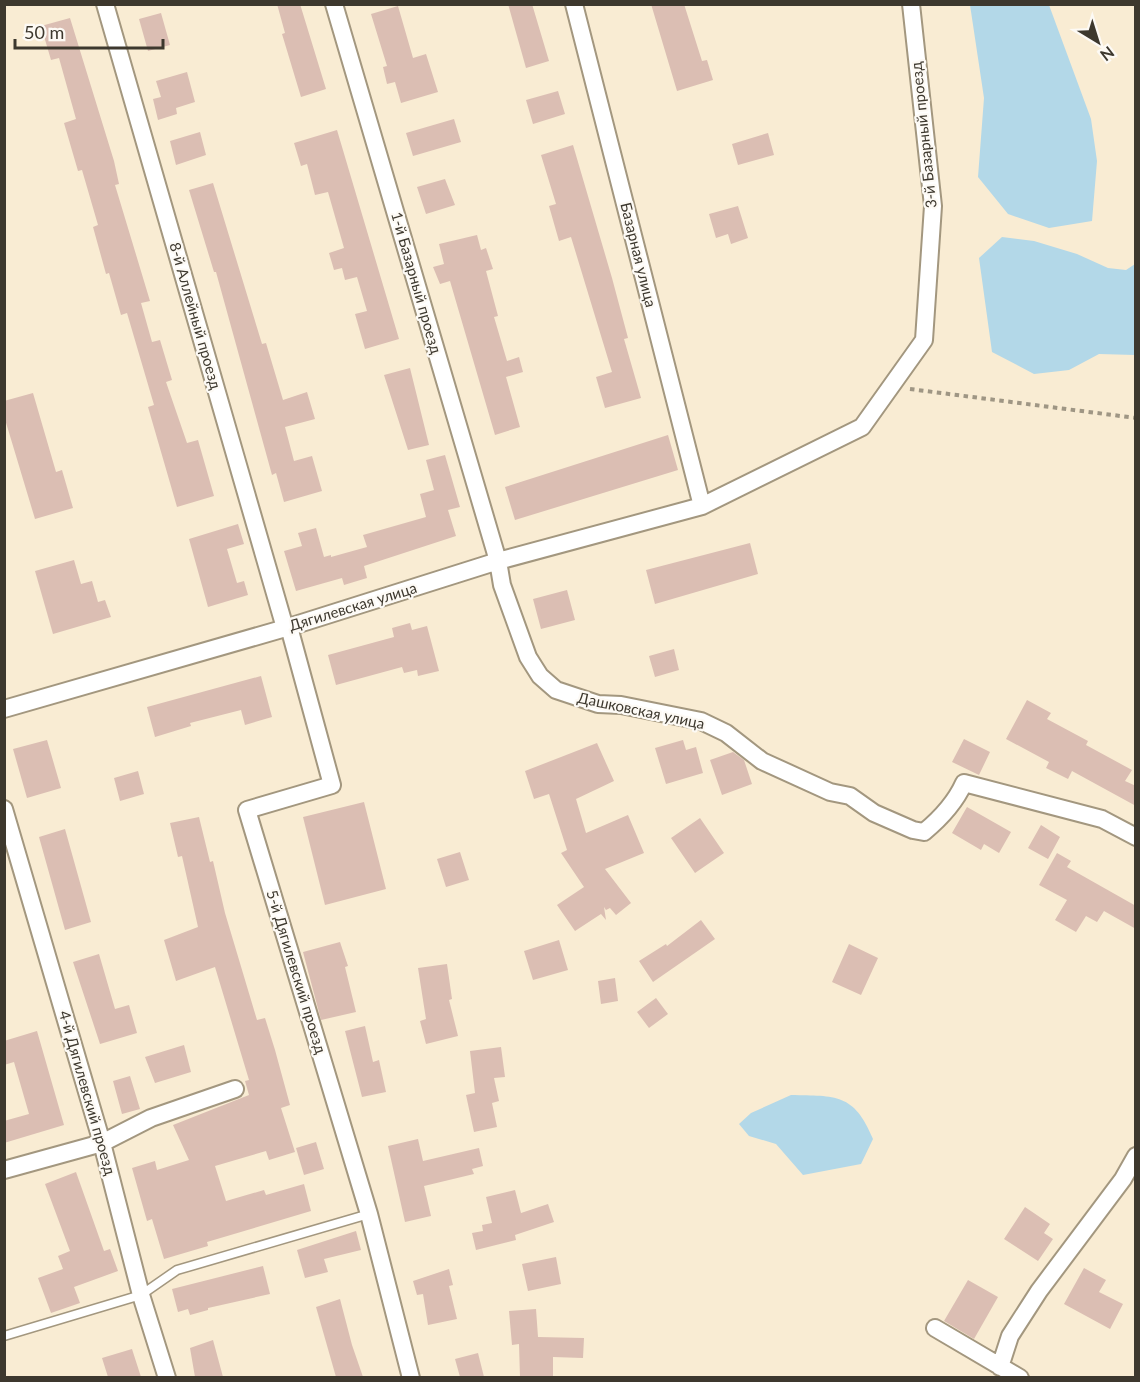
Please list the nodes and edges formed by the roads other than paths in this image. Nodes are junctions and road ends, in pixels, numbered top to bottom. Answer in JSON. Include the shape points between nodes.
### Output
{"nodes":[{"id":1,"x":105,"y":4,"type":"edge"},
{"id":2,"x":334,"y":4,"type":"edge"},
{"id":3,"x":574,"y":4,"type":"edge"},
{"id":4,"x":911,"y":4,"type":"edge"},
{"id":5,"x":702,"y":506,"type":"junction"},
{"id":6,"x":498,"y":561,"type":"junction"},
{"id":7,"x":287,"y":628,"type":"junction"},
{"id":8,"x":4,"y":709,"type":"edge"},
{"id":9,"x":4,"y":809,"type":"edge"},
{"id":10,"x":1136,"y":837,"type":"edge"},
{"id":11,"x":235,"y":1089,"type":"dead end"},
{"id":12,"x":102,"y":1143,"type":"junction"},
{"id":13,"x":1136,"y":1156,"type":"edge"},
{"id":14,"x":4,"y":1170,"type":"edge"},
{"id":15,"x":369,"y":1214,"type":"junction"},
{"id":16,"x":141,"y":1295,"type":"junction"},
{"id":17,"x":935,"y":1328,"type":"dead end"},
{"id":18,"x":4,"y":1336,"type":"edge"},
{"id":19,"x":1000,"y":1367,"type":"junction"},
{"id":20,"x":166,"y":1377,"type":"edge"},
{"id":21,"x":411,"y":1377,"type":"edge"},
{"id":22,"x":1020,"y":1377,"type":"edge"}],
"edges":[{"from":1,"to":7,"type":"street","name":"8-й Аллейный проезд"},
{"from":2,"to":6,"type":"street","name":"1-й Базарный проезд"},
{"from":3,"to":5,"type":"street","name":"Базарная улица"},
{"from":4,"to":5,"type":"street","name":"3-й Базарный проезд","via":[[933,206],[924,340],[862,427]]},
{"from":5,"to":6,"type":"street","name":"Дягилевская улица"},
{"from":6,"to":7,"type":"street","name":"Дягилевская улица"},
{"from":6,"to":10,"type":"street","name":"Дашковская улица","via":[[502,585],[528,657],[540,676],[556,690],[598,704],[701,721],[726,733],[762,761],[831,792],[850,796],[865,808],[913,830],[924,832],[936,822],[957,799],[964,783],[1102,819]]},
{"from":7,"to":8,"type":"street","name":"Дягилевская улица"},
{"from":7,"to":15,"type":"street","name":"5-й Дягилевский проезд","via":[[332,784],[247,810]]},
{"from":9,"to":12,"type":"street","name":"4-й Дягилевский проезд"},
{"from":11,"to":12,"type":"street","via":[[152,1118]]},
{"from":12,"to":14,"type":"street"},
{"from":12,"to":16,"type":"street","name":"4-й Дягилевский проезд"},
{"from":13,"to":19,"type":"street","via":[[1039,1291],[1010,1336]]},
{"from":15,"to":16,"type":"lane","via":[[177,1270]]},
{"from":15,"to":21,"type":"street","name":"5-й Дягилевский проезд"},
{"from":16,"to":18,"type":"lane"},
{"from":16,"to":20,"type":"street","name":"4-й Дягилевский проезд"},
{"from":17,"to":19,"type":"street"},
{"from":19,"to":22,"type":"street"}]}
